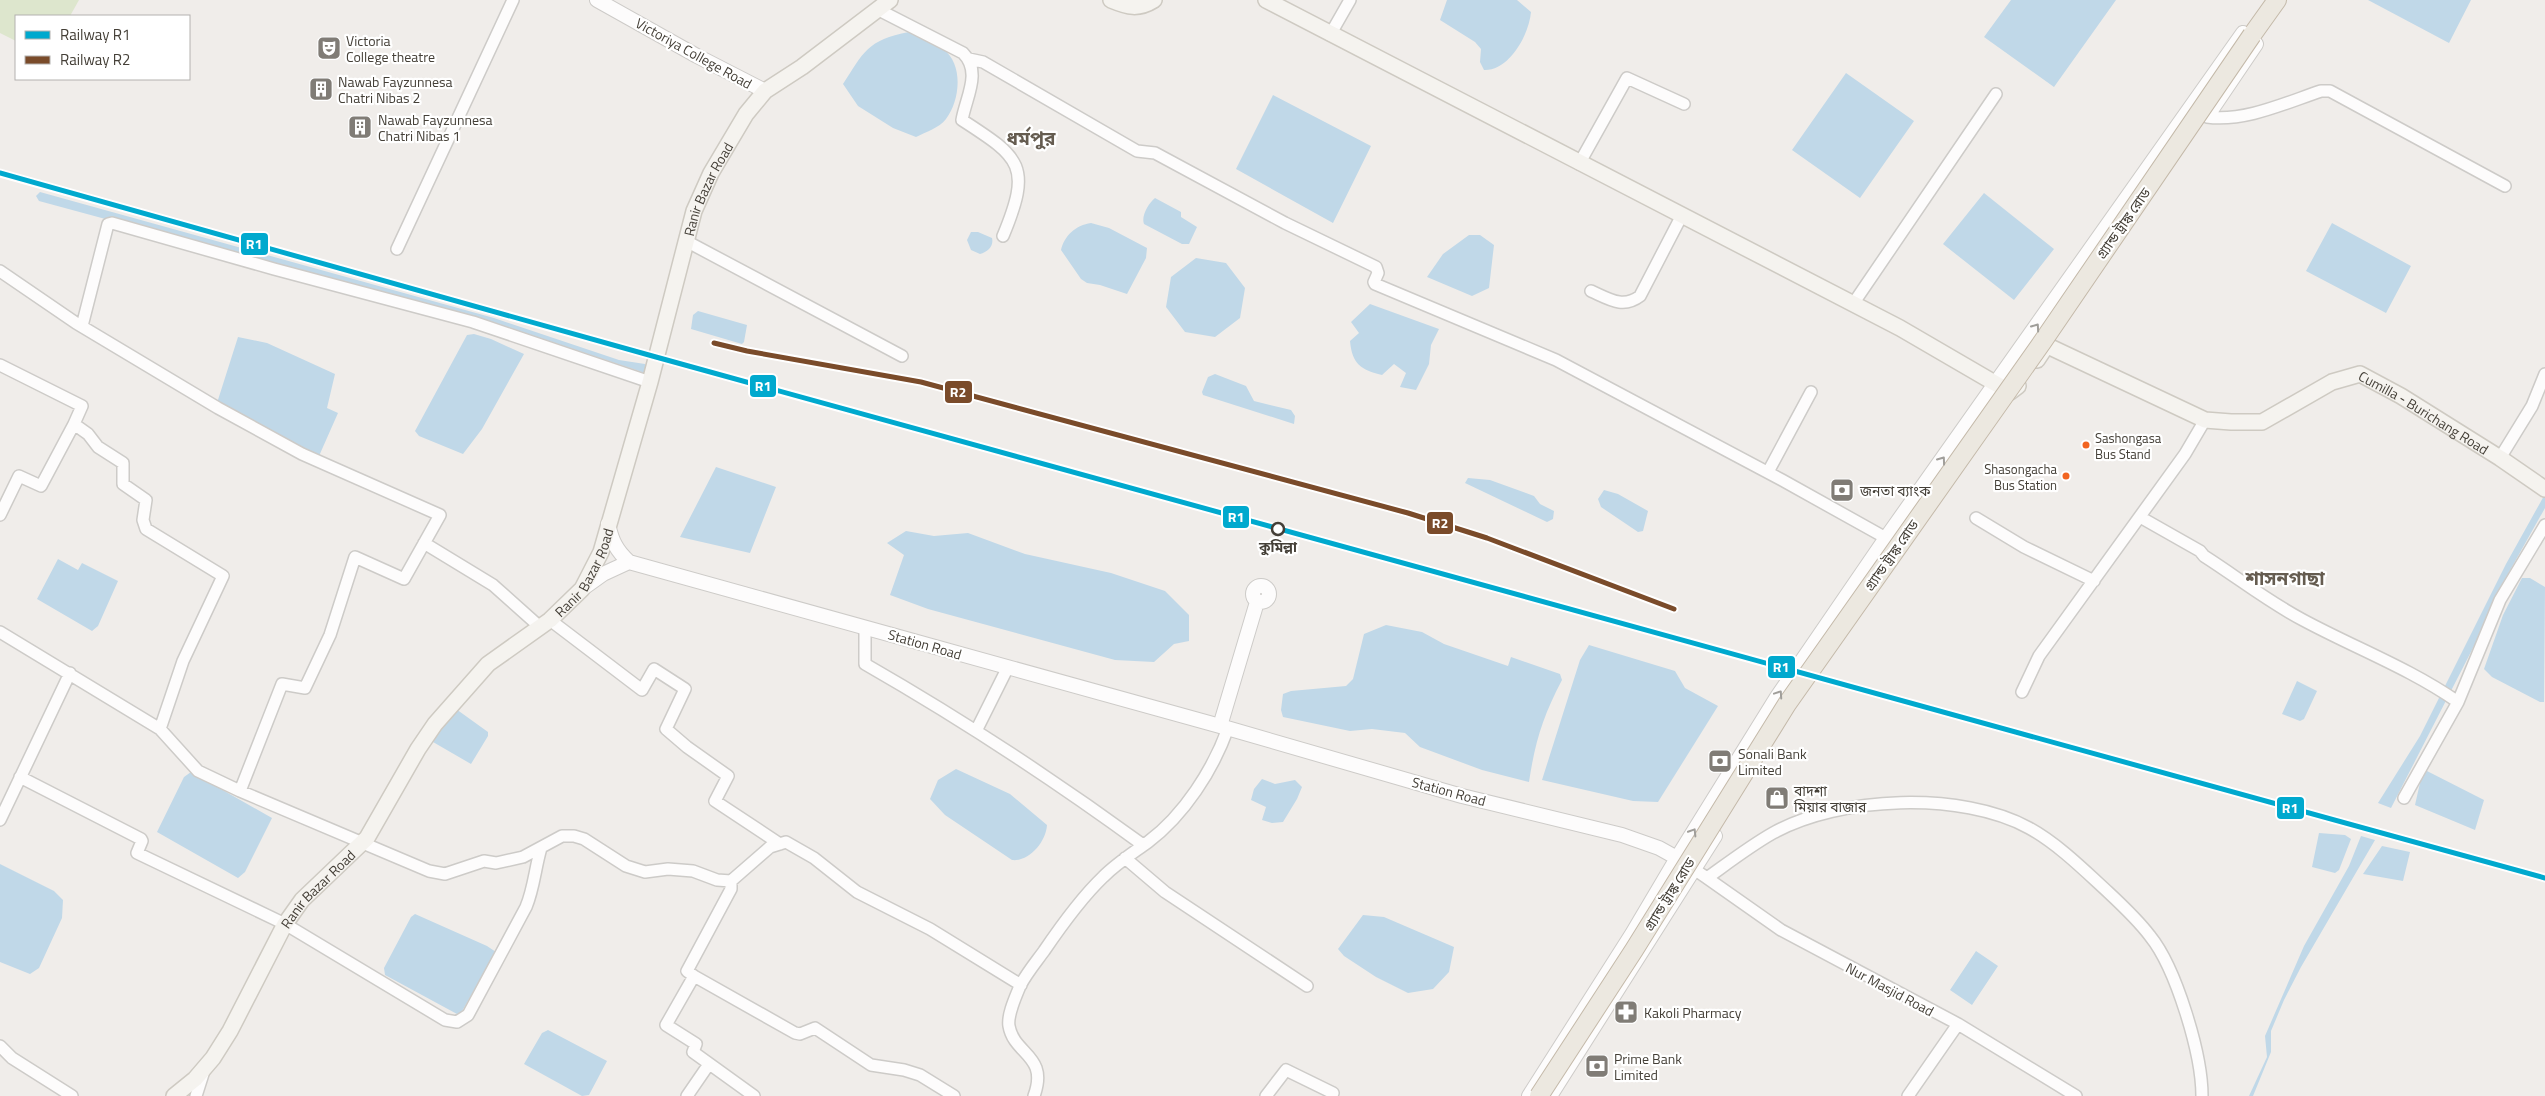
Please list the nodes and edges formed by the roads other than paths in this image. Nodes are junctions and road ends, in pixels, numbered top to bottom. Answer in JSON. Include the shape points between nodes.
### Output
{"nodes":[{"id":1,"x":513,"y":0,"type":"edge"},
{"id":2,"x":597,"y":0,"type":"edge"},
{"id":3,"x":890,"y":0,"type":"edge"},
{"id":4,"x":1111,"y":0,"type":"edge"},
{"id":5,"x":1154,"y":0,"type":"edge"},
{"id":6,"x":1266,"y":0,"type":"edge"},
{"id":7,"x":1350,"y":0,"type":"edge"},
{"id":8,"x":2269,"y":0,"type":"edge"},
{"id":9,"x":2277,"y":0,"type":"edge"},
{"id":10,"x":2281,"y":0,"type":"edge"},
{"id":11,"x":877,"y":9,"type":"junction"},
{"id":12,"x":1330,"y":35,"type":"junction"},
{"id":13,"x":969,"y":59,"type":"junction"},
{"id":14,"x":765,"y":91,"type":"junction"},
{"id":15,"x":1996,"y":94,"type":"dead end"},
{"id":16,"x":1684,"y":104,"type":"dead end"},
{"id":17,"x":2206,"y":116,"type":"junction"},
{"id":18,"x":1580,"y":164,"type":"junction"},
{"id":19,"x":2505,"y":186,"type":"dead end"},
{"id":20,"x":1681,"y":217,"type":"junction"},
{"id":21,"x":1003,"y":236,"type":"dead end"},
{"id":22,"x":686,"y":240,"type":"junction"},
{"id":23,"x":397,"y":249,"type":"dead end"},
{"id":24,"x":0,"y":271,"type":"edge"},
{"id":25,"x":1591,"y":291,"type":"dead end"},
{"id":26,"x":1853,"y":304,"type":"junction"},
{"id":27,"x":82,"y":326,"type":"junction"},
{"id":28,"x":2050,"y":347,"type":"junction"},
{"id":29,"x":902,"y":356,"type":"dead end"},
{"id":30,"x":0,"y":365,"type":"edge"},
{"id":31,"x":2545,"y":374,"type":"edge"},
{"id":32,"x":650,"y":382,"type":"junction"},
{"id":33,"x":1996,"y":384,"type":"junction"},
{"id":34,"x":1811,"y":392,"type":"dead end"},
{"id":35,"x":2205,"y":420,"type":"junction"},
{"id":36,"x":74,"y":424,"type":"junction"},
{"id":37,"x":2500,"y":458,"type":"junction"},
{"id":38,"x":1768,"y":472,"type":"junction"},
{"id":39,"x":2542,"y":487,"type":"edge"},
{"id":40,"x":0,"y":515,"type":"edge"},
{"id":41,"x":2140,"y":517,"type":"junction"},
{"id":42,"x":1976,"y":518,"type":"dead end"},
{"id":43,"x":608,"y":524,"type":"junction"},
{"id":44,"x":2545,"y":525,"type":"edge"},
{"id":45,"x":1886,"y":538,"type":"junction"},
{"id":46,"x":424,"y":543,"type":"junction"},
{"id":47,"x":629,"y":562,"type":"junction"},
{"id":48,"x":2094,"y":581,"type":"junction"},
{"id":49,"x":582,"y":589,"type":"junction"},
{"id":50,"x":1257,"y":602,"type":"dead end"},
{"id":51,"x":545,"y":623,"type":"junction"},
{"id":52,"x":865,"y":627,"type":"junction"},
{"id":53,"x":0,"y":632,"type":"edge"},
{"id":54,"x":1008,"y":667,"type":"junction"},
{"id":55,"x":70,"y":673,"type":"junction"},
{"id":56,"x":2022,"y":692,"type":"dead end"},
{"id":57,"x":2454,"y":699,"type":"junction"},
{"id":58,"x":1224,"y":727,"type":"junction"},
{"id":59,"x":160,"y":729,"type":"junction"},
{"id":60,"x":976,"y":731,"type":"junction"},
{"id":61,"x":20,"y":777,"type":"junction"},
{"id":62,"x":240,"y":791,"type":"junction"},
{"id":63,"x":2404,"y":798,"type":"dead end"},
{"id":64,"x":0,"y":820,"type":"edge"},
{"id":65,"x":361,"y":842,"type":"junction"},
{"id":66,"x":780,"y":844,"type":"junction"},
{"id":67,"x":1143,"y":845,"type":"junction"},
{"id":68,"x":540,"y":848,"type":"junction"},
{"id":69,"x":1125,"y":858,"type":"junction"},
{"id":70,"x":1677,"y":858,"type":"junction"},
{"id":71,"x":1695,"y":870,"type":"junction"},
{"id":72,"x":1707,"y":878,"type":"junction"},
{"id":73,"x":731,"y":881,"type":"junction"},
{"id":74,"x":284,"y":924,"type":"junction"},
{"id":75,"x":694,"y":976,"type":"junction"},
{"id":76,"x":1021,"y":985,"type":"junction"},
{"id":77,"x":1307,"y":986,"type":"dead end"},
{"id":78,"x":1958,"y":1024,"type":"junction"},
{"id":79,"x":0,"y":1046,"type":"edge"},
{"id":80,"x":213,"y":1058,"type":"junction"},
{"id":81,"x":709,"y":1064,"type":"junction"},
{"id":82,"x":1333,"y":1093,"type":"dead end"},
{"id":83,"x":72,"y":1096,"type":"edge"},
{"id":84,"x":174,"y":1096,"type":"edge"},
{"id":85,"x":196,"y":1096,"type":"edge"},
{"id":86,"x":687,"y":1096,"type":"edge"},
{"id":87,"x":754,"y":1096,"type":"edge"},
{"id":88,"x":954,"y":1096,"type":"edge"},
{"id":89,"x":1034,"y":1096,"type":"edge"},
{"id":90,"x":1266,"y":1096,"type":"edge"},
{"id":91,"x":1529,"y":1096,"type":"edge"},
{"id":92,"x":1539,"y":1096,"type":"edge"},
{"id":93,"x":1550,"y":1096,"type":"edge"},
{"id":94,"x":1908,"y":1096,"type":"edge"},
{"id":95,"x":2076,"y":1096,"type":"edge"},
{"id":96,"x":2202,"y":1096,"type":"edge"}],
"edges":[{"from":1,"to":23,"type":"street"},
{"from":2,"to":14,"type":"street","name":"Victoriya College Road"},
{"from":3,"to":11,"type":"main road","name":"Ranir Bazar Road"},
{"from":4,"to":5,"type":"main road","via":[[1135,8]]},
{"from":6,"to":12,"type":"main road"},
{"from":7,"to":12,"type":"street"},
{"from":33,"to":8,"type":"street","one_way":true},
{"from":9,"to":92,"type":"highway","name":"গ্র্যান্ড ট্রাঙ্ক রোড","bridge":true,"via":[[1787,704]]},
{"from":10,"to":17,"type":"street","via":[[2242,66]]},
{"from":11,"to":13,"type":"street"},
{"from":11,"to":14,"type":"main road","name":"Ranir Bazar Road","via":[[802,68]]},
{"from":12,"to":18,"type":"main road"},
{"from":13,"to":21,"type":"street","via":[[973,77],[962,120],[1008,152],[1016,164],[1018,198]]},
{"from":13,"to":38,"type":"street","via":[[990,66],[1137,151],[1155,154],[1376,268],[1376,284],[1556,360]]},
{"from":14,"to":22,"type":"main road","name":"Ranir Bazar Road","via":[[746,114],[711,173],[694,211]]},
{"from":15,"to":26,"type":"street"},
{"from":16,"to":18,"type":"street","via":[[1627,78]]},
{"from":17,"to":19,"type":"street","via":[[2223,119],[2330,91]]},
{"from":17,"to":28,"type":"street"},
{"from":18,"to":20,"type":"main road"},
{"from":20,"to":25,"type":"street","via":[[1640,296],[1634,301],[1620,304]]},
{"from":20,"to":26,"type":"main road"},
{"from":22,"to":29,"type":"street"},
{"from":22,"to":32,"type":"main road","name":"Ranir Bazar Road"},
{"from":24,"to":27,"type":"street"},
{"from":26,"to":33,"type":"main road"},
{"from":27,"to":32,"type":"street","via":[[108,224],[112,223],[473,322]]},
{"from":27,"to":46,"type":"street","via":[[302,454],[440,515]]},
{"from":28,"to":33,"type":"main road","via":[[2013,391]]},
{"from":28,"to":35,"type":"main road","name":"Cumilla - Burichang Road"},
{"from":28,"to":71,"type":"street","via":[[1828,653]]},
{"from":30,"to":36,"type":"street","via":[[82,406]]},
{"from":31,"to":37,"type":"street","via":[[2532,406]]},
{"from":32,"to":43,"type":"main road","name":"Ranir Bazar Road"},
{"from":45,"to":33,"type":"street","one_way":true},
{"from":34,"to":38,"type":"street"},
{"from":35,"to":37,"type":"main road","name":"Cumilla - Burichang Road","via":[[2258,423],[2332,382],[2360,374]]},
{"from":35,"to":41,"type":"street"},
{"from":36,"to":40,"type":"street","via":[[41,486],[19,476]]},
{"from":36,"to":59,"type":"street","via":[[98,447],[123,463],[123,484],[146,500],[143,520],[146,529],[224,576],[183,661]]},
{"from":37,"to":39,"type":"main road","name":"Cumilla - Burichang Road"},
{"from":38,"to":45,"type":"street"},
{"from":41,"to":48,"type":"street"},
{"from":41,"to":57,"type":"street","via":[[2200,550],[2255,592],[2302,620],[2395,664]]},
{"from":42,"to":48,"type":"street","via":[[2024,547]]},
{"from":43,"to":47,"type":"street","via":[[613,542]]},
{"from":43,"to":49,"type":"main road","name":"Ranir Bazar Road","via":[[601,552]]},
{"from":44,"to":57,"type":"street","via":[[2500,600],[2480,652]]},
{"from":70,"to":45,"type":"street","one_way":true,"via":[[1777,697]]},
{"from":46,"to":51,"type":"street","via":[[494,585]]},
{"from":46,"to":62,"type":"street","via":[[404,579],[355,557],[330,635],[305,688],[282,684]]},
{"from":47,"to":49,"type":"street","via":[[603,574]]},
{"from":47,"to":52,"type":"street","name":"Station Road"},
{"from":48,"to":56,"type":"street","via":[[2039,656]]},
{"from":49,"to":51,"type":"main road","name":"Ranir Bazar Road"},
{"from":50,"to":58,"type":"street"},
{"from":51,"to":65,"type":"main road","name":"Ranir Bazar Road","via":[[488,664],[435,724],[371,831]]},
{"from":51,"to":66,"type":"street","via":[[642,690],[654,669],[685,689],[666,729],[728,776],[715,801]]},
{"from":52,"to":54,"type":"street","name":"Station Road"},
{"from":52,"to":60,"type":"street","via":[[865,664]]},
{"from":53,"to":55,"type":"street"},
{"from":54,"to":58,"type":"street","name":"Station Road"},
{"from":54,"to":60,"type":"street"},
{"from":55,"to":59,"type":"street"},
{"from":55,"to":61,"type":"street"},
{"from":57,"to":63,"type":"street"},
{"from":58,"to":67,"type":"street","via":[[1222,746],[1209,770],[1177,815]]},
{"from":58,"to":70,"type":"street","name":"Station Road","via":[[1462,796],[1622,835]]},
{"from":59,"to":62,"type":"street","via":[[198,771]]},
{"from":60,"to":67,"type":"street"},
{"from":61,"to":64,"type":"street"},
{"from":61,"to":74,"type":"street","via":[[141,839],[137,853]]},
{"from":62,"to":65,"type":"street"},
{"from":65,"to":68,"type":"street","via":[[429,871],[445,874],[484,861],[496,863],[524,857]]},
{"from":65,"to":74,"type":"main road","name":"Ranir Bazar Road","via":[[302,900]]},
{"from":66,"to":73,"type":"street","via":[[770,848]]},
{"from":66,"to":76,"type":"street","via":[[786,842],[796,846],[856,892],[930,929]]},
{"from":67,"to":69,"type":"street"},
{"from":68,"to":73,"type":"street","via":[[562,836],[574,836],[626,866],[645,872],[668,869],[693,871],[717,880]]},
{"from":68,"to":74,"type":"street","via":[[526,908],[468,1015],[457,1022],[445,1020]]},
{"from":69,"to":76,"type":"street","via":[[1101,878],[1064,923]]},
{"from":69,"to":77,"type":"street","via":[[1165,892]]},
{"from":70,"to":71,"type":"street","name":"Nur Masjid Road"},
{"from":70,"to":91,"type":"street"},
{"from":71,"to":72,"type":"street","name":"Nur Masjid Road"},
{"from":71,"to":93,"type":"street"},
{"from":72,"to":78,"type":"street","name":"Nur Masjid Road","via":[[1797,939]]},
{"from":72,"to":96,"type":"street","via":[[1773,833],[1822,813],[1843,809],[1942,804],[1962,806],[2016,821],[2084,870],[2151,936],[2164,956],[2188,1025],[2202,1080]]},
{"from":73,"to":75,"type":"street","via":[[731,889],[687,970]]},
{"from":74,"to":80,"type":"main road","name":"Ranir Bazar Road"},
{"from":75,"to":81,"type":"street","via":[[666,1025],[696,1044],[693,1052]]},
{"from":75,"to":88,"type":"street","via":[[795,1033],[815,1028],[871,1065],[920,1075]]},
{"from":76,"to":89,"type":"street","via":[[1009,1026],[1036,1068],[1039,1081]]},
{"from":78,"to":94,"type":"street"},
{"from":78,"to":95,"type":"street","name":"Nur Masjid Road"},
{"from":79,"to":83,"type":"street","via":[[12,1058]]},
{"from":80,"to":84,"type":"main road","name":"Ranir Bazar Road"},
{"from":80,"to":85,"type":"street","via":[[198,1082]]},
{"from":81,"to":86,"type":"street"},
{"from":81,"to":87,"type":"street"},
{"from":82,"to":90,"type":"street","via":[[1286,1070]]}]}
